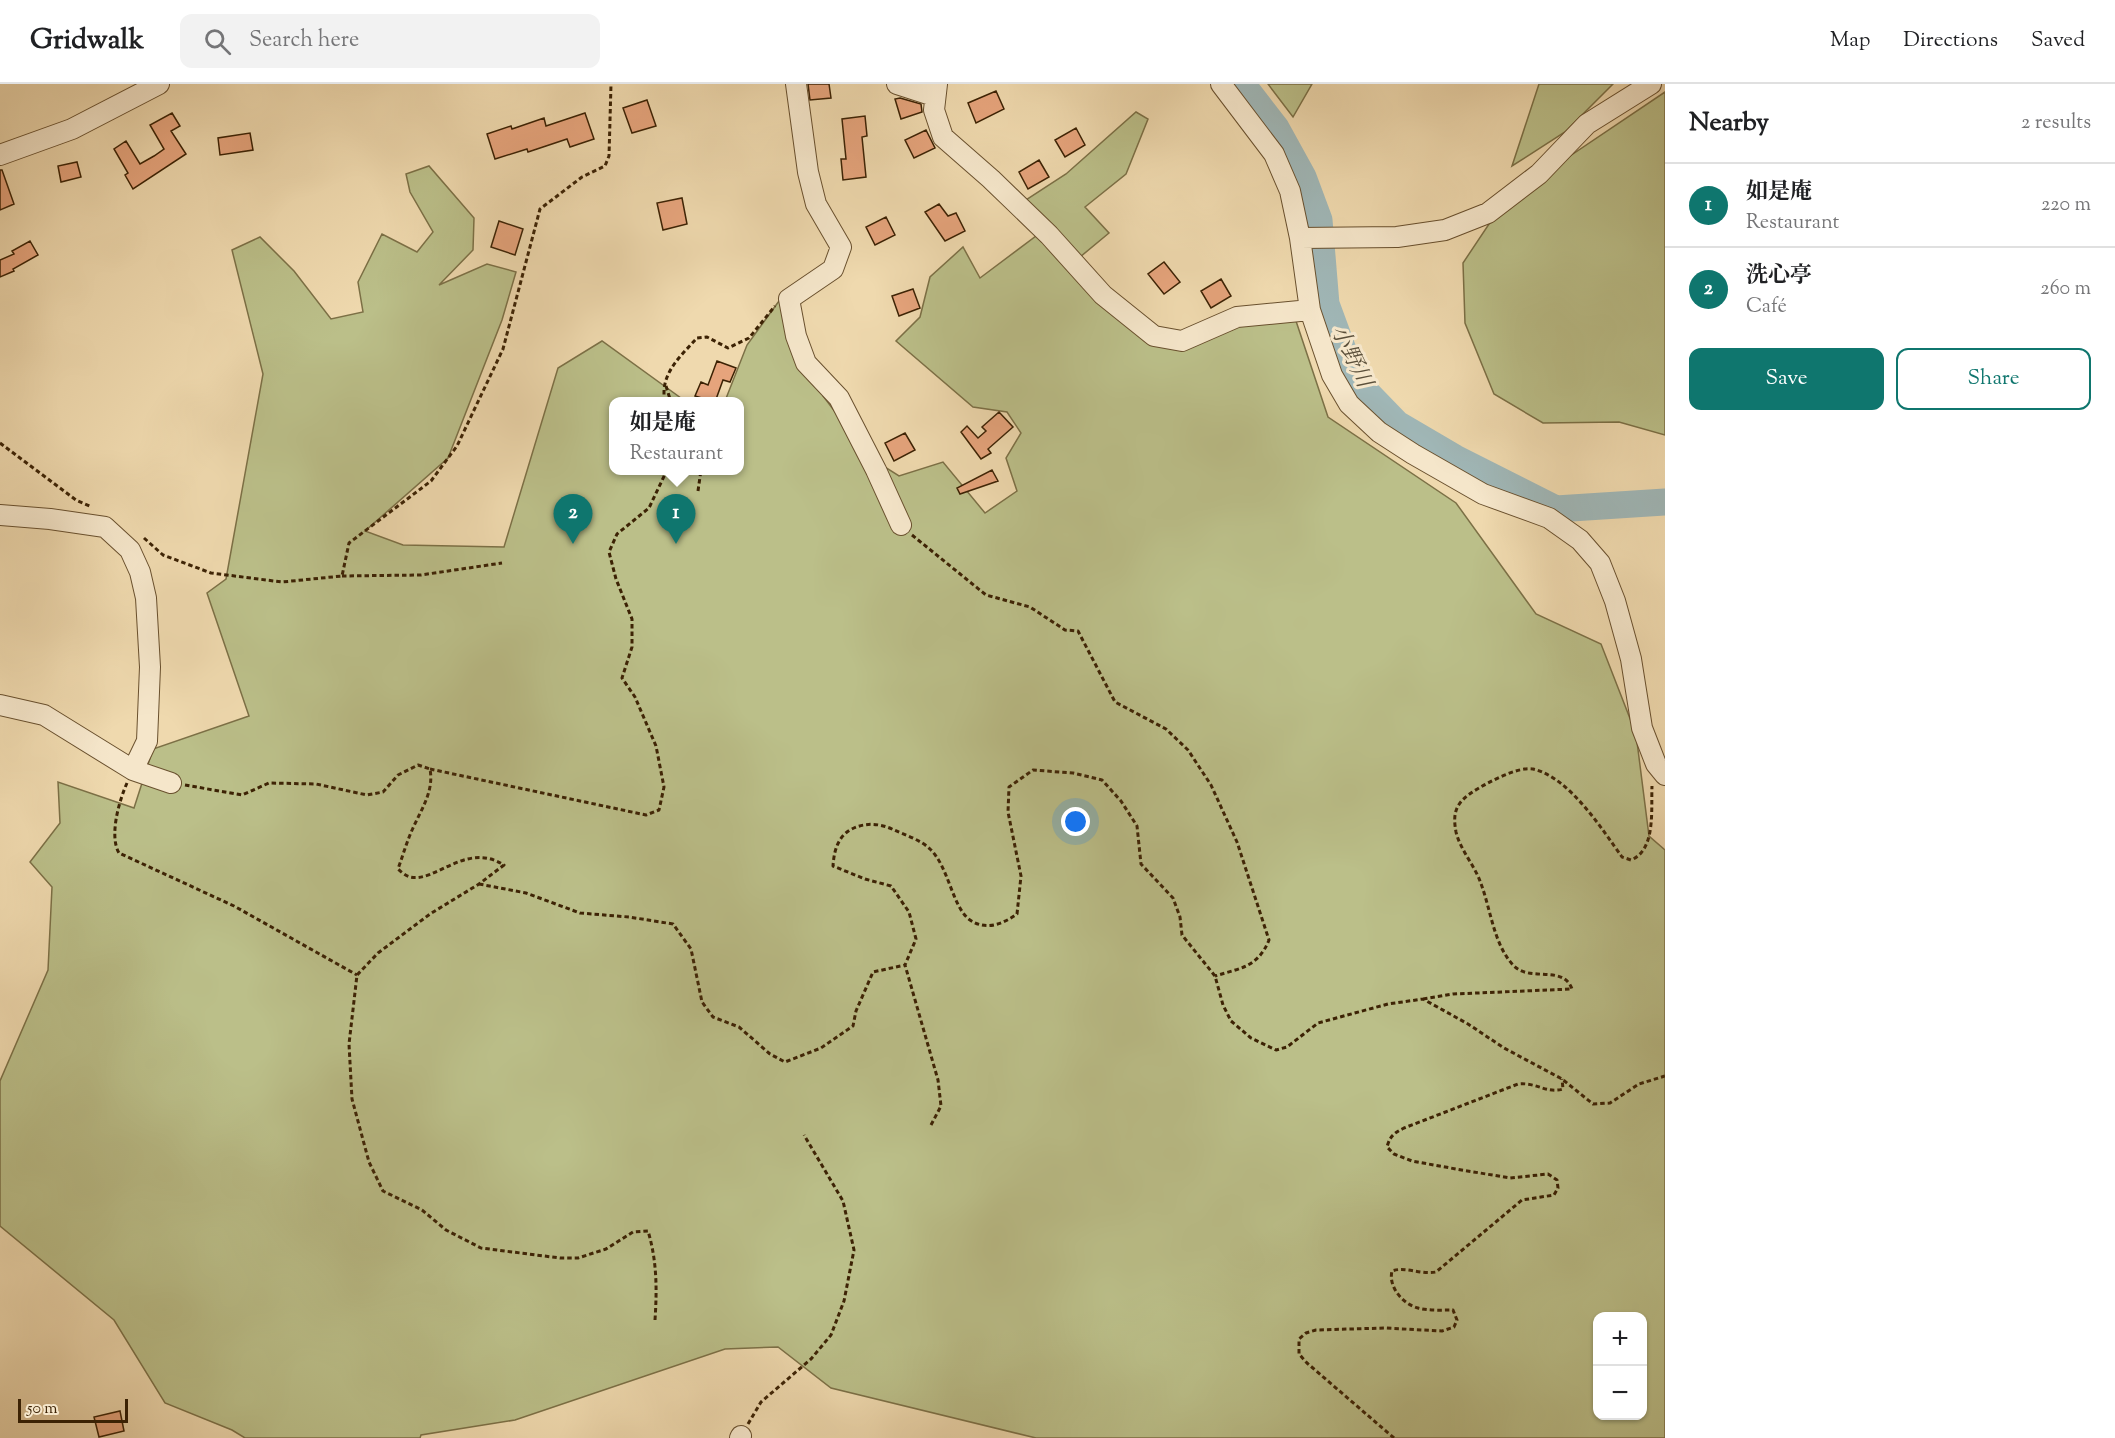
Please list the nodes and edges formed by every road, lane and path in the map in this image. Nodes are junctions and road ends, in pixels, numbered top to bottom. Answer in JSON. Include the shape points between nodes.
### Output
{"nodes":[{"id":1,"x":159,"y":84,"type":"edge"},
{"id":2,"x":611,"y":84,"type":"edge"},
{"id":3,"x":796,"y":84,"type":"edge"},
{"id":4,"x":897,"y":84,"type":"edge"},
{"id":5,"x":1221,"y":84,"type":"edge"},
{"id":6,"x":1651,"y":84,"type":"edge"},
{"id":7,"x":936,"y":90,"type":"edge"},
{"id":8,"x":0,"y":155,"type":"edge"},
{"id":9,"x":1300,"y":237,"type":"junction"},
{"id":10,"x":789,"y":299,"type":"junction"},
{"id":11,"x":1310,"y":310,"type":"junction"},
{"id":12,"x":666,"y":385,"type":"junction"},
{"id":13,"x":665,"y":397,"type":"edge"},
{"id":14,"x":669,"y":397,"type":"edge"},
{"id":15,"x":0,"y":443,"type":"edge"},
{"id":16,"x":665,"y":475,"type":"edge"},
{"id":17,"x":700,"y":475,"type":"edge"},
{"id":18,"x":698,"y":491,"type":"dead end"},
{"id":19,"x":96,"y":510,"type":"dead end"},
{"id":20,"x":0,"y":515,"type":"edge"},
{"id":21,"x":900,"y":525,"type":"joint"},
{"id":22,"x":138,"y":533,"type":"dead end"},
{"id":23,"x":502,"y":563,"type":"dead end"},
{"id":24,"x":342,"y":576,"type":"junction"},
{"id":25,"x":0,"y":705,"type":"edge"},
{"id":26,"x":430,"y":769,"type":"junction"},
{"id":27,"x":1660,"y":769,"type":"edge"},
{"id":28,"x":133,"y":770,"type":"junction"},
{"id":29,"x":171,"y":783,"type":"joint"},
{"id":30,"x":479,"y":884,"type":"junction"},
{"id":31,"x":904,"y":965,"type":"junction"},
{"id":32,"x":357,"y":975,"type":"junction"},
{"id":33,"x":1215,"y":976,"type":"junction"},
{"id":34,"x":1423,"y":999,"type":"junction"},
{"id":35,"x":1665,"y":1076,"type":"edge"},
{"id":36,"x":1562,"y":1079,"type":"junction"},
{"id":37,"x":931,"y":1125,"type":"dead end"},
{"id":38,"x":804,"y":1135,"type":"dead end"},
{"id":39,"x":655,"y":1320,"type":"dead end"},
{"id":40,"x":740,"y":1437,"type":"edge"},
{"id":41,"x":1394,"y":1438,"type":"edge"}],
"edges":[{"from":1,"to":8,"type":"street","via":[[72,129]]},
{"from":2,"to":24,"type":"path","via":[[609,156],[605,166],[582,177],[540,209],[503,349],[457,446],[431,481],[349,543]]},
{"from":3,"to":10,"type":"street","via":[[816,204],[841,247],[833,269]]},
{"from":4,"to":7,"type":"street"},
{"from":5,"to":9,"type":"street","via":[[1274,154],[1290,191]]},
{"from":6,"to":9,"type":"street","via":[[1587,124],[1539,174],[1488,213],[1445,230],[1407,236]]},
{"from":7,"to":11,"type":"street","via":[[934,110],[943,137],[1049,235],[1103,295],[1154,336],[1182,341],[1237,317]]},
{"from":9,"to":11,"type":"street"},
{"from":10,"to":12,"type":"path","via":[[779,301],[749,338],[728,348],[698,338],[668,371]]},
{"from":10,"to":21,"type":"street","via":[[806,363],[839,398]]},
{"from":11,"to":27,"type":"street","via":[[1332,375],[1349,404],[1379,432],[1483,494],[1549,518],[1580,540],[1600,563],[1628,650],[1642,728]]},
{"from":12,"to":13,"type":"path"},
{"from":12,"to":14,"type":"path"},
{"from":15,"to":19,"type":"path","via":[[76,500]]},
{"from":16,"to":26,"type":"path","via":[[650,507],[617,534],[609,552],[632,619],[632,647],[622,678],[635,697],[656,746],[664,787],[659,810],[646,815]]},
{"from":17,"to":18,"type":"path"},
{"from":20,"to":28,"type":"street","via":[[105,527],[130,550],[146,598],[150,667],[147,741]]},
{"from":21,"to":33,"type":"path","via":[[986,595],[1030,608],[1065,630],[1078,631],[1115,702],[1166,729],[1188,750],[1211,785],[1237,842],[1269,940],[1264,953],[1250,966]]},
{"from":22,"to":24,"type":"path","via":[[163,555],[211,573],[282,582]]},
{"from":23,"to":24,"type":"path","via":[[421,575]]},
{"from":25,"to":28,"type":"street","via":[[44,715]]},
{"from":26,"to":29,"type":"path","via":[[418,765],[398,775],[383,792],[367,795],[316,784],[269,783],[242,795]]},
{"from":26,"to":30,"type":"path","via":[[427,802],[398,869],[409,877],[422,877],[461,859],[494,858],[504,865]]},
{"from":27,"to":34,"type":"path","via":[[1652,785],[1646,849],[1631,860],[1622,857],[1569,790],[1532,769],[1506,775],[1461,800],[1454,816],[1457,835],[1480,881],[1504,953],[1515,968],[1531,974],[1560,975],[1572,989]]},
{"from":28,"to":29,"type":"street"},
{"from":28,"to":32,"type":"path","via":[[120,798],[114,845],[118,853],[234,906]]},
{"from":30,"to":31,"type":"path","via":[[526,893],[580,913],[673,924],[691,949],[702,1002],[713,1017],[740,1027],[785,1062],[821,1048],[853,1026],[873,972]]},
{"from":30,"to":32,"type":"path","via":[[430,914],[378,953]]},
{"from":31,"to":33,"type":"path","via":[[916,939],[909,912],[891,886],[833,866],[834,848],[849,831],[869,824],[884,825],[930,849],[970,920],[988,927],[1006,921],[1017,914],[1021,876],[1008,813],[1009,787],[1033,770],[1102,780],[1121,801],[1137,825],[1141,864],[1173,897],[1182,935]]},
{"from":31,"to":37,"type":"path","via":[[938,1080],[941,1106]]},
{"from":32,"to":39,"type":"path","via":[[349,1044],[352,1099],[369,1162],[383,1191],[422,1210],[446,1230],[481,1248],[578,1258],[606,1250],[633,1232],[648,1231],[657,1280]]},
{"from":33,"to":34,"type":"path","via":[[1232,1021],[1251,1038],[1276,1050],[1287,1047],[1318,1023]]},
{"from":34,"to":36,"type":"path"},
{"from":35,"to":36,"type":"path","via":[[1639,1083],[1610,1103],[1593,1104]]},
{"from":36,"to":41,"type":"path","via":[[1563,1089],[1553,1092],[1530,1083],[1518,1084],[1404,1128],[1389,1138],[1387,1147],[1394,1154],[1412,1161],[1510,1178],[1548,1174],[1557,1180],[1558,1188],[1554,1195],[1522,1200],[1436,1272],[1425,1274],[1400,1268],[1392,1271],[1394,1288],[1405,1302],[1417,1308],[1453,1310],[1457,1320],[1454,1327],[1442,1331],[1316,1330],[1299,1339],[1299,1354],[1307,1363]]},
{"from":38,"to":40,"type":"path","via":[[843,1201],[854,1250],[844,1301],[831,1335],[761,1402]]}]}
